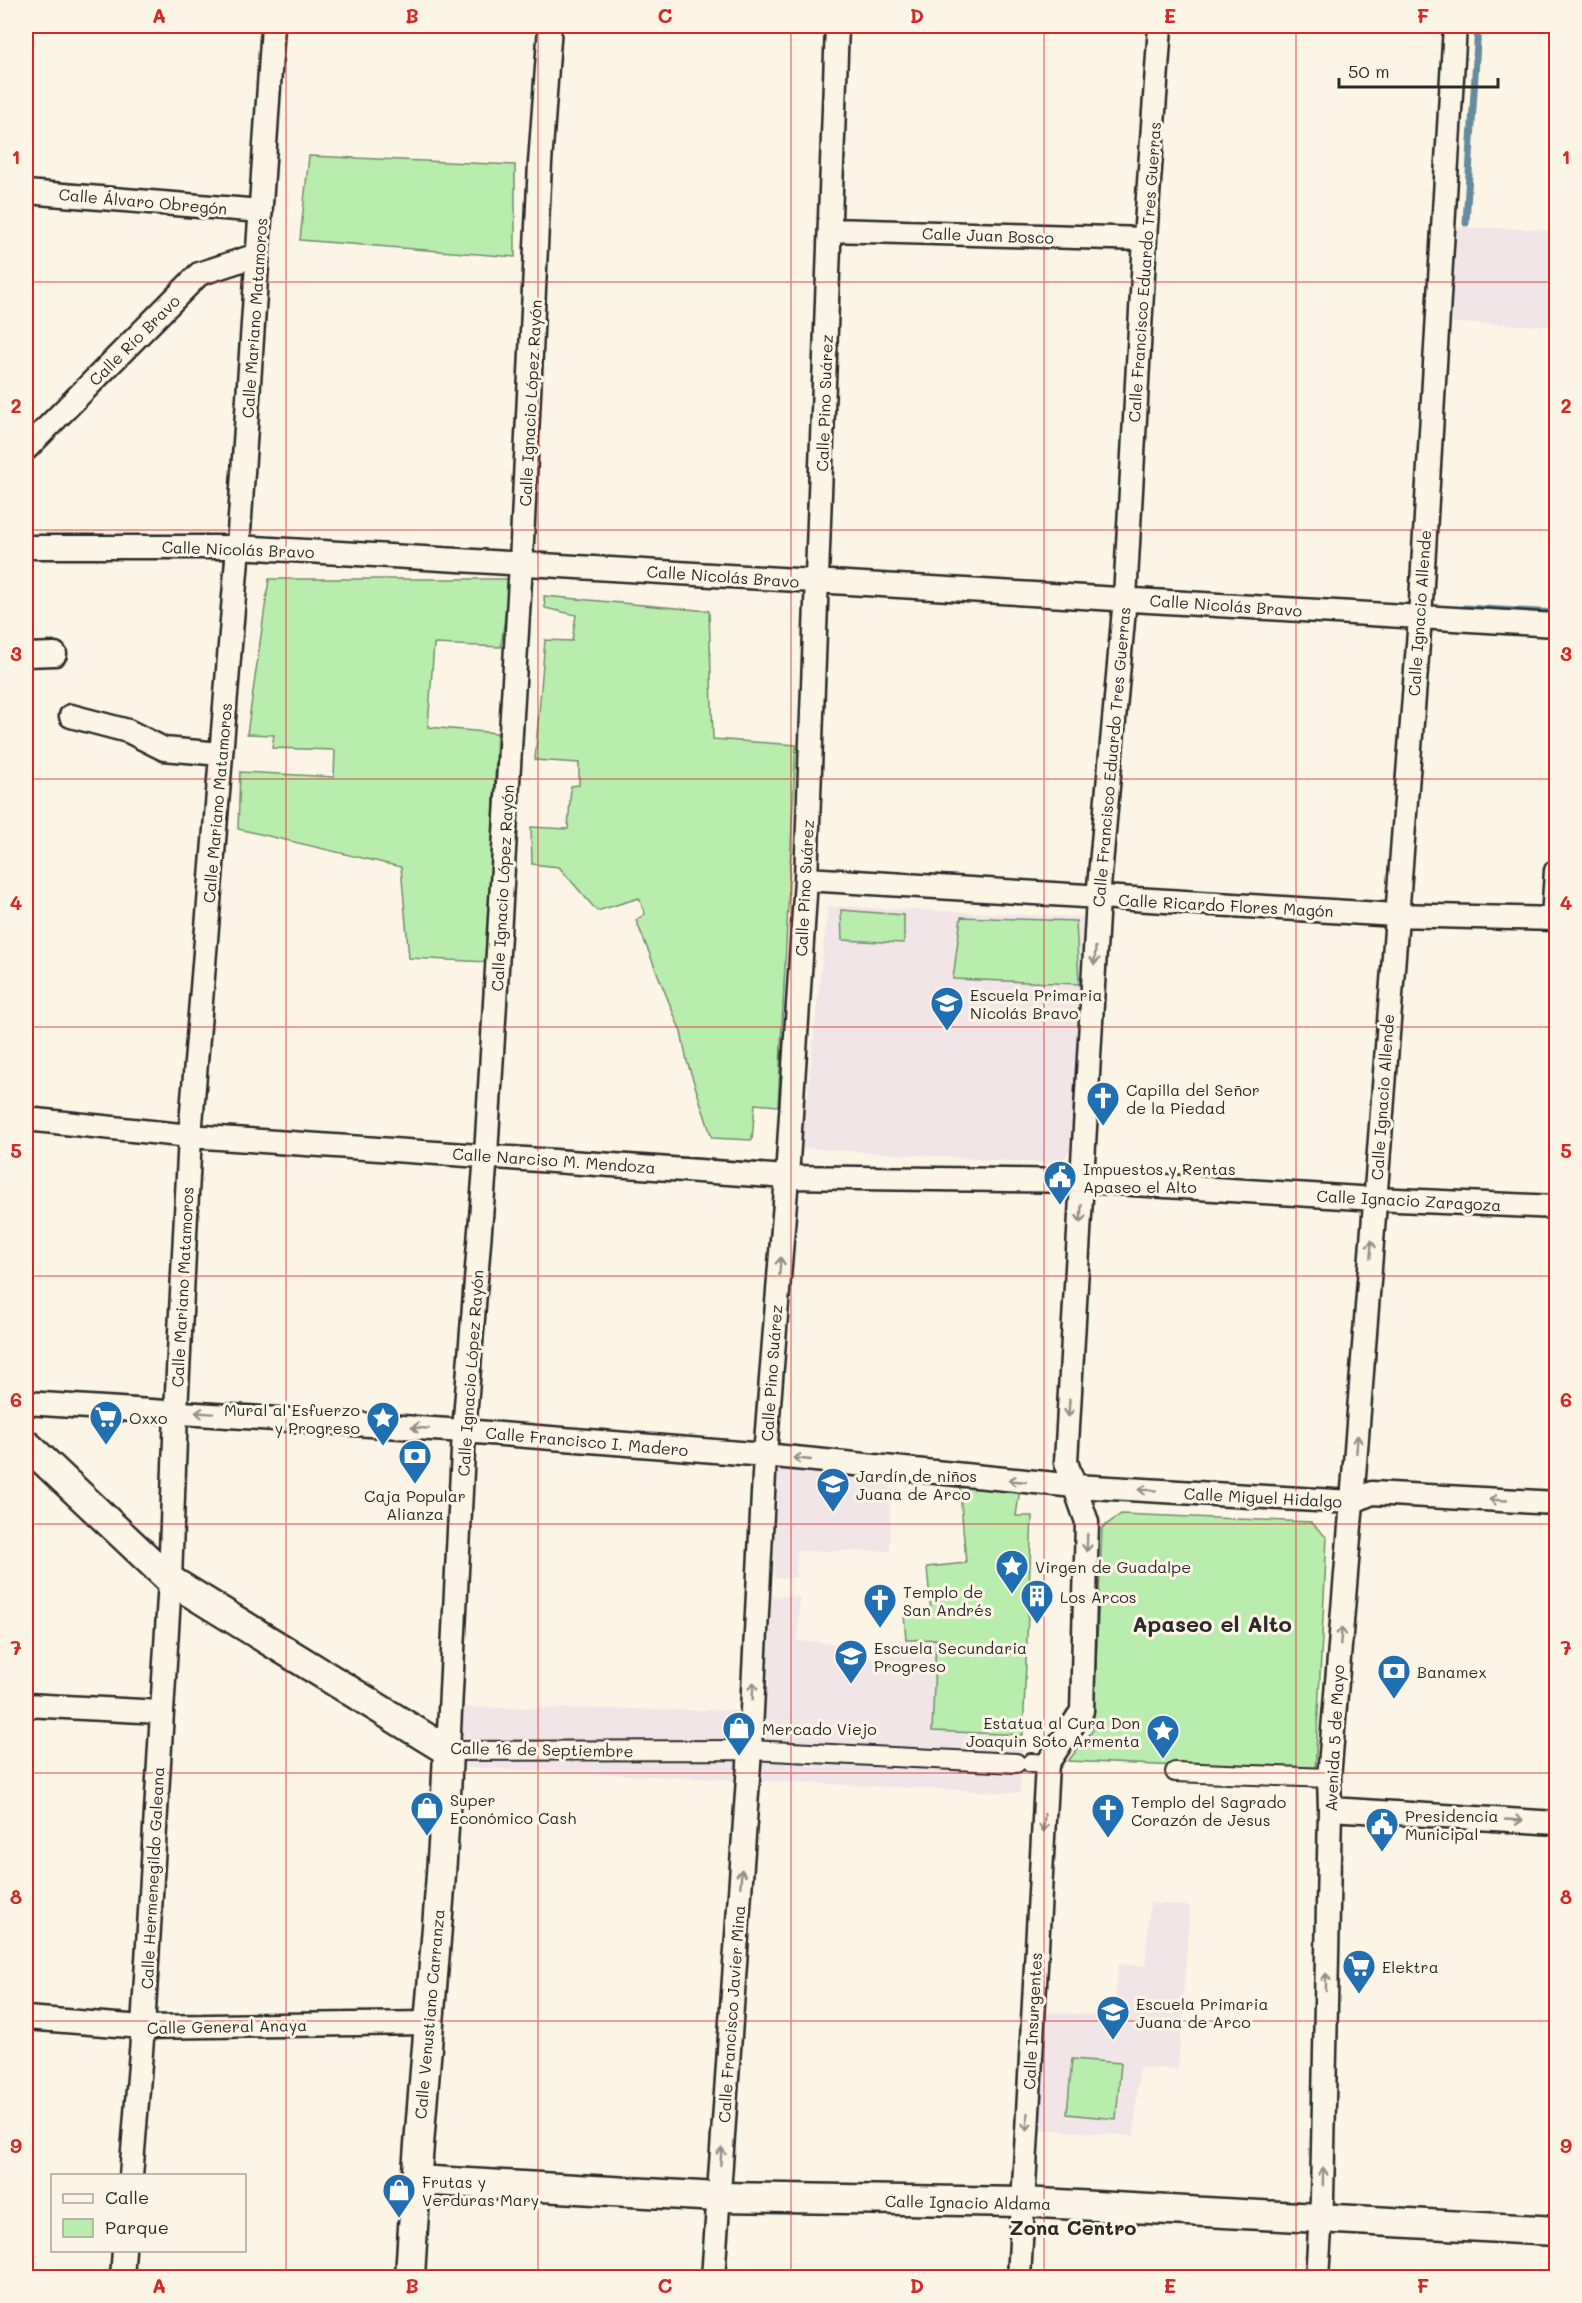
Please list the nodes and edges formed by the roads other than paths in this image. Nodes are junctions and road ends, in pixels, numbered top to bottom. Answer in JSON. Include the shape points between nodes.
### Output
{"nodes":[{"id":1,"x":273,"y":26,"type":"edge"},
{"id":2,"x":550,"y":26,"type":"edge"},
{"id":3,"x":837,"y":26,"type":"edge"},
{"id":4,"x":1160,"y":26,"type":"edge"},
{"id":5,"x":1455,"y":26,"type":"edge"},
{"id":6,"x":26,"y":192,"type":"edge"},
{"id":7,"x":261,"y":211,"type":"junction"},
{"id":8,"x":831,"y":230,"type":"junction"},
{"id":9,"x":1145,"y":239,"type":"junction"},
{"id":10,"x":257,"y":255,"type":"junction"},
{"id":11,"x":26,"y":449,"type":"edge"},
{"id":12,"x":26,"y":547,"type":"edge"},
{"id":13,"x":238,"y":547,"type":"junction"},
{"id":14,"x":521,"y":563,"type":"junction"},
{"id":15,"x":818,"y":583,"type":"junction"},
{"id":16,"x":1125,"y":598,"type":"junction"},
{"id":17,"x":1420,"y":618,"type":"junction"},
{"id":18,"x":1557,"y":625,"type":"edge"},
{"id":19,"x":55,"y":654,"type":"dead end"},
{"id":20,"x":26,"y":655,"type":"edge"},
{"id":21,"x":71,"y":716,"type":"dead end"},
{"id":22,"x":221,"y":754,"type":"junction"},
{"id":23,"x":1557,"y":871,"type":"edge"},
{"id":24,"x":806,"y":879,"type":"junction"},
{"id":25,"x":1098,"y":898,"type":"junction"},
{"id":26,"x":1396,"y":915,"type":"junction"},
{"id":27,"x":1555,"y":919,"type":"edge"},
{"id":28,"x":26,"y":1119,"type":"edge"},
{"id":29,"x":190,"y":1136,"type":"junction"},
{"id":30,"x":486,"y":1155,"type":"junction"},
{"id":31,"x":787,"y":1177,"type":"junction"},
{"id":32,"x":1083,"y":1181,"type":"junction"},
{"id":33,"x":1375,"y":1199,"type":"junction"},
{"id":34,"x":1557,"y":1207,"type":"edge"},
{"id":35,"x":26,"y":1403,"type":"edge"},
{"id":36,"x":176,"y":1411,"type":"junction"},
{"id":37,"x":464,"y":1431,"type":"junction"},
{"id":38,"x":26,"y":1444,"type":"edge"},
{"id":39,"x":765,"y":1455,"type":"junction"},
{"id":40,"x":1075,"y":1486,"type":"junction"},
{"id":41,"x":1352,"y":1502,"type":"junction"},
{"id":42,"x":1557,"y":1503,"type":"edge"},
{"id":43,"x":170,"y":1580,"type":"junction"},
{"id":44,"x":26,"y":1706,"type":"edge"},
{"id":45,"x":161,"y":1712,"type":"junction"},
{"id":46,"x":750,"y":1750,"type":"junction"},
{"id":47,"x":448,"y":1751,"type":"junction"},
{"id":48,"x":1031,"y":1764,"type":"junction"},
{"id":49,"x":1175,"y":1773,"type":"dead end"},
{"id":50,"x":1329,"y":1778,"type":"junction"},
{"id":51,"x":1330,"y":1809,"type":"junction"},
{"id":52,"x":1557,"y":1823,"type":"edge"},
{"id":53,"x":26,"y":2018,"type":"edge"},
{"id":54,"x":428,"y":2023,"type":"junction"},
{"id":55,"x":143,"y":2027,"type":"junction"},
{"id":56,"x":131,"y":2174,"type":"edge"},
{"id":57,"x":415,"y":2180,"type":"junction"},
{"id":58,"x":718,"y":2197,"type":"junction"},
{"id":59,"x":1022,"y":2202,"type":"junction"},
{"id":60,"x":1321,"y":2218,"type":"junction"},
{"id":61,"x":1557,"y":2231,"type":"edge"},
{"id":62,"x":124,"y":2252,"type":"edge"},
{"id":63,"x":122,"y":2277,"type":"edge"},
{"id":64,"x":410,"y":2277,"type":"edge"},
{"id":65,"x":712,"y":2277,"type":"edge"},
{"id":66,"x":1019,"y":2277,"type":"edge"},
{"id":67,"x":1317,"y":2277,"type":"edge"}],
"edges":[{"from":1,"to":7,"type":"street","name":"Calle Mariano Matamoros"},
{"from":2,"to":14,"type":"street","name":"Calle Ignacio López Rayón"},
{"from":3,"to":8,"type":"street","name":"Calle Pino Suárez"},
{"from":4,"to":9,"type":"street","name":"Calle Francisco Eduardo Tres Guerras"},
{"from":5,"to":17,"type":"street","name":"Calle Ignacio Allende"},
{"from":6,"to":7,"type":"street","name":"Calle Álvaro Obregón"},
{"from":7,"to":10,"type":"street","name":"Calle Mariano Matamoros"},
{"from":8,"to":9,"type":"street","name":"Calle Juan Bosco"},
{"from":8,"to":15,"type":"street","name":"Calle Pino Suárez"},
{"from":9,"to":16,"type":"street","name":"Calle Francisco Eduardo Tres Guerras"},
{"from":10,"to":11,"type":"street","name":"Calle Río Bravo","via":[[199,274]]},
{"from":10,"to":13,"type":"street","name":"Calle Mariano Matamoros"},
{"from":12,"to":13,"type":"street","name":"Calle Nicolás Bravo"},
{"from":13,"to":14,"type":"street","name":"Calle Nicolás Bravo"},
{"from":13,"to":22,"type":"street","name":"Calle Mariano Matamoros"},
{"from":14,"to":15,"type":"street","name":"Calle Nicolás Bravo"},
{"from":14,"to":30,"type":"street","name":"Calle Ignacio López Rayón"},
{"from":15,"to":16,"type":"street","name":"Calle Nicolás Bravo"},
{"from":15,"to":24,"type":"street","name":"Calle Pino Suárez"},
{"from":16,"to":17,"type":"street","name":"Calle Nicolás Bravo"},
{"from":16,"to":25,"type":"street","name":"Calle Francisco Eduardo Tres Guerras"},
{"from":17,"to":18,"type":"street","name":"Calle Nicolás Bravo"},
{"from":17,"to":26,"type":"street","name":"Calle Ignacio Allende"},
{"from":19,"to":20,"type":"street"},
{"from":21,"to":22,"type":"street","via":[[129,731],[164,749]]},
{"from":22,"to":29,"type":"street","name":"Calle Mariano Matamoros"},
{"from":23,"to":27,"type":"street"},
{"from":24,"to":25,"type":"street","name":"Calle Ricardo Flores Magón"},
{"from":24,"to":31,"type":"street","name":"Calle Pino Suárez"},
{"from":25,"to":26,"type":"street","name":"Calle Ricardo Flores Magón"},
{"from":25,"to":32,"type":"street","name":"Calle Francisco Eduardo Tres Guerras","one_way":true},
{"from":26,"to":27,"type":"street","name":"Calle Ricardo Flores Magón"},
{"from":26,"to":33,"type":"street","name":"Calle Ignacio Allende"},
{"from":28,"to":29,"type":"street","name":"Calle Narciso M. Mendoza"},
{"from":29,"to":30,"type":"street","name":"Calle Narciso M. Mendoza"},
{"from":29,"to":36,"type":"street","name":"Calle Mariano Matamoros"},
{"from":30,"to":31,"type":"street","name":"Calle Narciso M. Mendoza"},
{"from":30,"to":37,"type":"street","name":"Calle Ignacio López Rayón"},
{"from":31,"to":32,"type":"street","name":"Calle Narciso M. Mendoza"},
{"from":39,"to":31,"type":"street","name":"Calle Pino Suárez","one_way":true},
{"from":32,"to":33,"type":"street","name":"Calle Ignacio Zaragoza"},
{"from":32,"to":40,"type":"street","name":"Calle Francisco Eduardo Tres Guerras","one_way":true,"via":[[1066,1462]]},
{"from":33,"to":34,"type":"street","name":"Calle Ignacio Zaragoza"},
{"from":41,"to":33,"type":"street","name":"Avenida 5 de Mayo","one_way":true},
{"from":35,"to":36,"type":"street","name":"Calle Francisco I. Madero"},
{"from":37,"to":36,"type":"street","name":"Calle Francisco I. Madero","one_way":true},
{"from":36,"to":43,"type":"street","name":"Calle Mariano Matamoros"},
{"from":37,"to":39,"type":"street","name":"Calle Francisco I. Madero"},
{"from":37,"to":47,"type":"street","name":"Calle Ignacio López Rayón"},
{"from":38,"to":43,"type":"street","name":"Calle 16 de Septiembre"},
{"from":40,"to":39,"type":"street","name":"Calle Francisco I. Madero","one_way":true},
{"from":46,"to":39,"type":"street","name":"Calle Pino Suárez","one_way":true},
{"from":41,"to":40,"type":"street","name":"Calle Miguel Hidalgo","one_way":true},
{"from":40,"to":48,"type":"street","name":"Calle Francisco Eduardo Tres Guerras","one_way":true,"via":[[1087,1522],[1082,1711]]},
{"from":42,"to":41,"type":"street","name":"Calle Miguel Hidalgo","one_way":true,"via":[[1372,1493]]},
{"from":50,"to":41,"type":"street","name":"Avenida 5 de Mayo","one_way":true},
{"from":43,"to":45,"type":"street","name":"Calle Hermenegildo Galeana"},
{"from":43,"to":47,"type":"street","name":"Calle 16 de Septiembre"},
{"from":44,"to":45,"type":"street"},
{"from":45,"to":55,"type":"street","name":"Calle Hermenegildo Galeana"},
{"from":46,"to":47,"type":"street","name":"Calle 16 de Septiembre"},
{"from":46,"to":48,"type":"street","name":"Calle 16 de Septiembre"},
{"from":58,"to":46,"type":"street","name":"Calle Francisco Javier Mina","one_way":true},
{"from":47,"to":54,"type":"street","name":"Calle Venustiano Carranza"},
{"from":48,"to":59,"type":"street","name":"Calle Insurgentes","one_way":true},
{"from":49,"to":50,"type":"street"},
{"from":50,"to":51,"type":"street","name":"Avenida 5 de Mayo"},
{"from":51,"to":52,"type":"street","one_way":true},
{"from":60,"to":51,"type":"street","name":"Avenida 5 de Mayo","one_way":true},
{"from":53,"to":55,"type":"street","name":"Calle General Anaya"},
{"from":54,"to":55,"type":"street","name":"Calle General Anaya"},
{"from":54,"to":57,"type":"street","name":"Calle Venustiano Carranza"},
{"from":55,"to":56,"type":"street","name":"Calle Hermenegildo Galeana"},
{"from":57,"to":58,"type":"street","name":"Calle Ignacio Aldama"},
{"from":57,"to":64,"type":"street","name":"Calle Venustiano Carranza"},
{"from":58,"to":59,"type":"street","name":"Calle Ignacio Aldama"},
{"from":58,"to":65,"type":"street","name":"Calle Francisco Javier Mina"},
{"from":59,"to":60,"type":"street","name":"Calle Ignacio Aldama"},
{"from":59,"to":66,"type":"street","name":"Calle Insurgentes"},
{"from":60,"to":61,"type":"street","name":"Calle Ignacio Aldama"},
{"from":60,"to":67,"type":"street","name":"Avenida 5 de Mayo"},
{"from":62,"to":63,"type":"street"}]}
